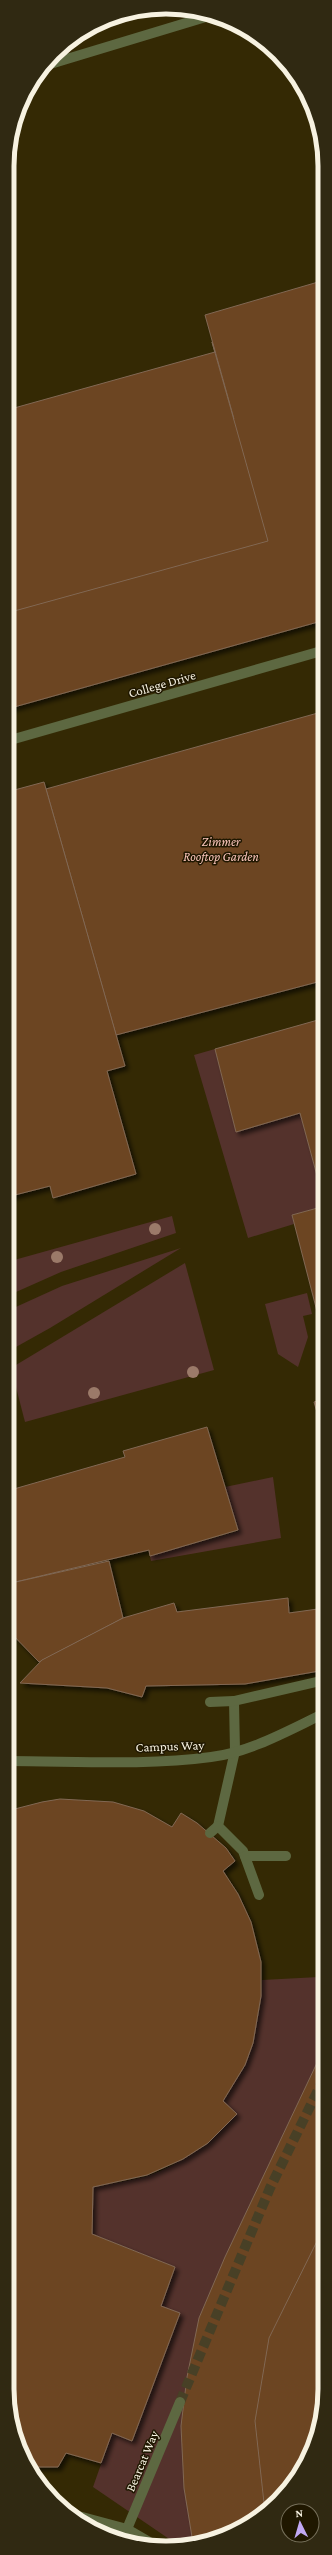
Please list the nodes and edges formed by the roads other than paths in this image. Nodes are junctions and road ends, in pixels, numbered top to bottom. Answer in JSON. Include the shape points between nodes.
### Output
{"nodes":[{"id":1,"x":202,"y":18,"type":"edge"},
{"id":2,"x":56,"y":62,"type":"edge"},
{"id":3,"x":318,"y":652,"type":"edge"},
{"id":4,"x":14,"y":740,"type":"edge"},
{"id":5,"x":318,"y":1682,"type":"edge"},
{"id":6,"x":234,"y":1701,"type":"junction"},
{"id":7,"x":210,"y":1702,"type":"dead end"},
{"id":8,"x":318,"y":1716,"type":"edge"},
{"id":9,"x":235,"y":1751,"type":"junction"},
{"id":10,"x":14,"y":1761,"type":"edge"},
{"id":11,"x":218,"y":1826,"type":"junction"},
{"id":12,"x":210,"y":1833,"type":"dead end"},
{"id":13,"x":245,"y":1856,"type":"junction"},
{"id":14,"x":286,"y":1856,"type":"dead end"},
{"id":15,"x":259,"y":1895,"type":"dead end"},
{"id":16,"x":180,"y":2402,"type":"tunnel mouth"},
{"id":17,"x":87,"y":2518,"type":"edge"},
{"id":18,"x":127,"y":2530,"type":"junction"},
{"id":19,"x":145,"y":2540,"type":"edge"}],
"edges":[{"from":1,"to":2,"type":"street"},
{"from":3,"to":4,"type":"street","name":"College Drive"},
{"from":5,"to":6,"type":"street"},
{"from":6,"to":7,"type":"street"},
{"from":6,"to":9,"type":"street"},
{"from":8,"to":9,"type":"street","name":"Campus Way","via":[[254,1746]]},
{"from":9,"to":10,"type":"street","name":"Campus Way","via":[[212,1757],[150,1761]]},
{"from":9,"to":11,"type":"street"},
{"from":11,"to":12,"type":"street"},
{"from":11,"to":13,"type":"street"},
{"from":13,"to":14,"type":"street"},
{"from":13,"to":15,"type":"street"},
{"from":16,"to":18,"type":"street","name":"Bearcat Way"},
{"from":17,"to":18,"type":"street"},
{"from":18,"to":19,"type":"street"}]}
